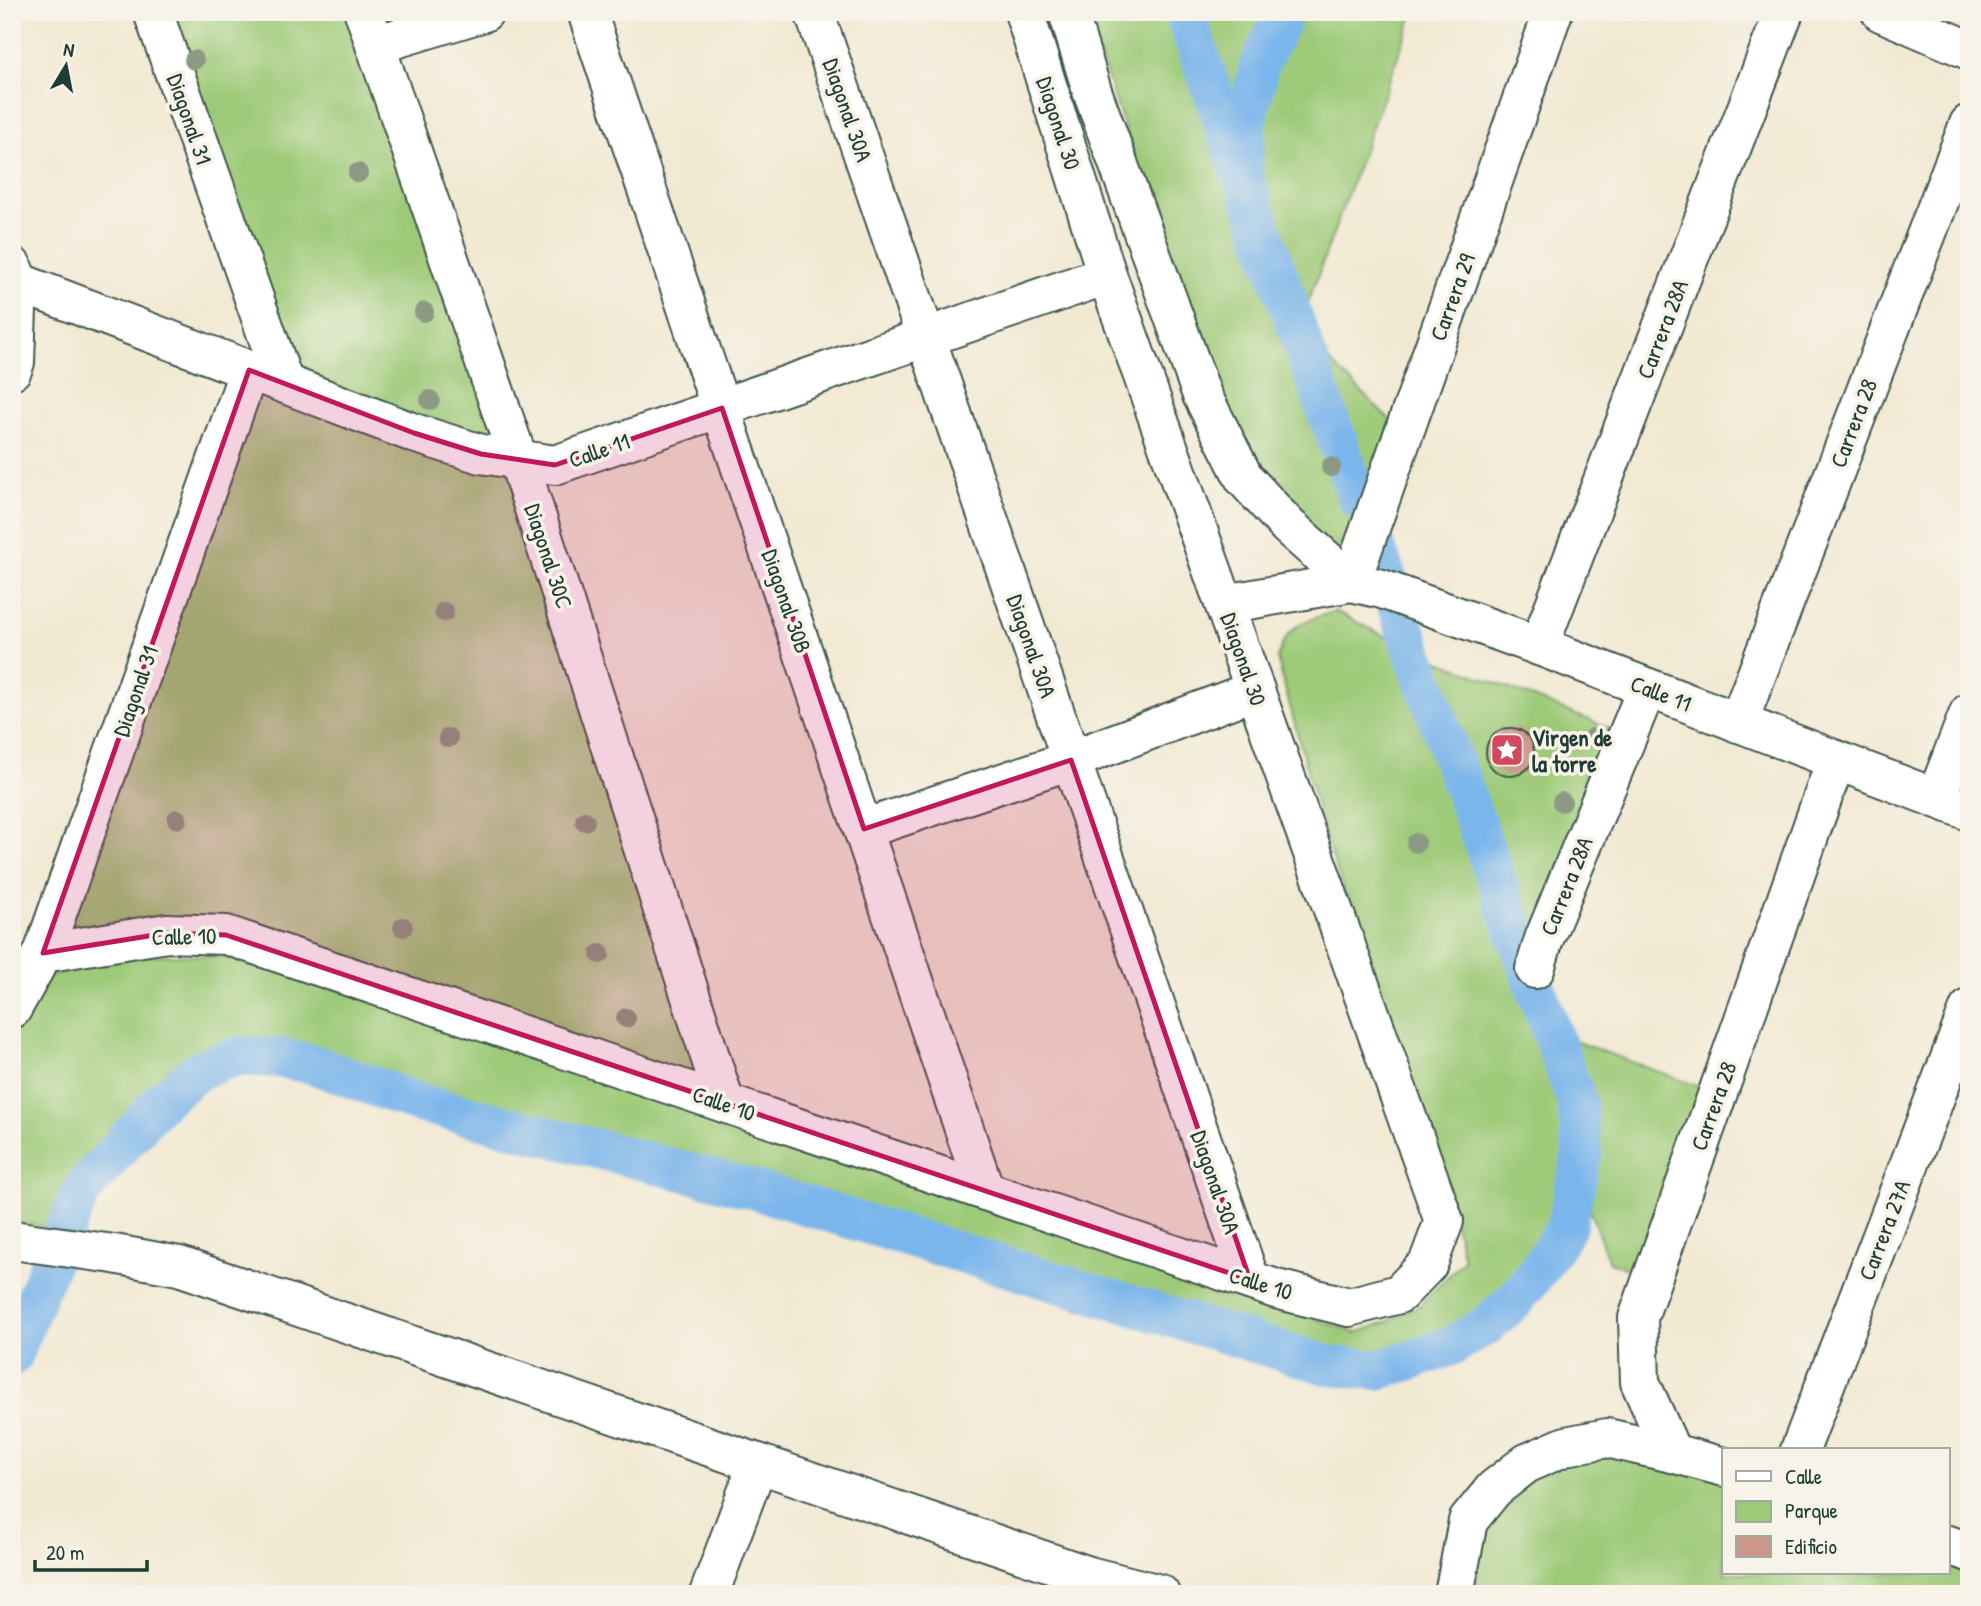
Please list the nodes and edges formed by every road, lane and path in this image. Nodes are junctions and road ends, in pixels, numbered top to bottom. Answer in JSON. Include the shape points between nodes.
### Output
{"nodes":[{"id":1,"x":153,"y":12,"type":"edge"},
{"id":2,"x":484,"y":12,"type":"edge"},
{"id":3,"x":587,"y":12,"type":"edge"},
{"id":4,"x":814,"y":12,"type":"edge"},
{"id":5,"x":1024,"y":12,"type":"edge"},
{"id":6,"x":1068,"y":12,"type":"edge"},
{"id":7,"x":1553,"y":12,"type":"edge"},
{"id":8,"x":1784,"y":12,"type":"edge"},
{"id":9,"x":1881,"y":12,"type":"edge"},
{"id":10,"x":369,"y":29,"type":"edge"},
{"id":11,"x":1969,"y":50,"type":"edge"},
{"id":12,"x":1969,"y":124,"type":"edge"},
{"id":13,"x":1107,"y":275,"type":"junction"},
{"id":14,"x":14,"y":276,"type":"edge"},
{"id":15,"x":926,"y":338,"type":"junction"},
{"id":16,"x":12,"y":370,"type":"edge"},
{"id":17,"x":248,"y":370,"type":"junction"},
{"id":18,"x":284,"y":383,"type":"junction"},
{"id":19,"x":722,"y":408,"type":"junction"},
{"id":20,"x":518,"y":459,"type":"junction"},
{"id":21,"x":1367,"y":586,"type":"junction"},
{"id":22,"x":1225,"y":604,"type":"junction"},
{"id":23,"x":1539,"y":646,"type":"junction"},
{"id":24,"x":1647,"y":688,"type":"junction"},
{"id":25,"x":1255,"y":690,"type":"junction"},
{"id":26,"x":1969,"y":712,"type":"edge"},
{"id":27,"x":1738,"y":723,"type":"junction"},
{"id":28,"x":1071,"y":760,"type":"junction"},
{"id":29,"x":1836,"y":760,"type":"junction"},
{"id":30,"x":1952,"y":805,"type":"edge"},
{"id":31,"x":864,"y":829,"type":"junction"},
{"id":32,"x":43,"y":953,"type":"junction"},
{"id":33,"x":1535,"y":969,"type":"dead end"},
{"id":34,"x":12,"y":1009,"type":"edge"},
{"id":35,"x":1969,"y":1009,"type":"edge"},
{"id":36,"x":725,"y":1103,"type":"junction"},
{"id":37,"x":985,"y":1191,"type":"junction"},
{"id":38,"x":15,"y":1241,"type":"edge"},
{"id":39,"x":1250,"y":1280,"type":"junction"},
{"id":40,"x":1399,"y":1294,"type":"joint"},
{"id":41,"x":1801,"y":1448,"type":"edge"},
{"id":42,"x":1672,"y":1452,"type":"junction"},
{"id":43,"x":758,"y":1463,"type":"junction"},
{"id":44,"x":1722,"y":1466,"type":"edge"},
{"id":45,"x":1950,"y":1546,"type":"edge"},
{"id":46,"x":1969,"y":1552,"type":"edge"},
{"id":47,"x":709,"y":1594,"type":"edge"},
{"id":48,"x":1160,"y":1594,"type":"edge"},
{"id":49,"x":1454,"y":1594,"type":"edge"}],
"edges":[{"from":1,"to":18,"type":"street","name":"Diagonal 31"},
{"from":2,"to":10,"type":"street"},
{"from":3,"to":19,"type":"street","name":"Diagonal 30B"},
{"from":4,"to":15,"type":"street","name":"Diagonal 30A"},
{"from":5,"to":13,"type":"street","name":"Diagonal 30"},
{"from":6,"to":21,"type":"street","name":"Diagonal 30","via":[[1202,395],[1244,478],[1289,526]]},
{"from":7,"to":21,"type":"street","name":"Carrera 29"},
{"from":8,"to":23,"type":"street","name":"Carrera 28A"},
{"from":9,"to":11,"type":"street"},
{"from":10,"to":20,"type":"street","name":"Diagonal 30C"},
{"from":12,"to":27,"type":"street","name":"Carrera 28"},
{"from":13,"to":15,"type":"street","name":"Calle 11"},
{"from":13,"to":22,"type":"street","name":"Diagonal 30"},
{"from":14,"to":16,"type":"street"},
{"from":14,"to":17,"type":"street","name":"Calle 11"},
{"from":15,"to":19,"type":"street","name":"Calle 11"},
{"from":15,"to":28,"type":"street","name":"Diagonal 30A"},
{"from":17,"to":18,"type":"street","name":"Calle 11"},
{"from":17,"to":32,"type":"street","name":"Diagonal 31"},
{"from":18,"to":20,"type":"street","name":"Calle 11","via":[[414,433],[481,454]]},
{"from":19,"to":20,"type":"street","name":"Calle 11","via":[[555,465]]},
{"from":19,"to":31,"type":"street","name":"Diagonal 30B"},
{"from":20,"to":36,"type":"street","name":"Diagonal 30C"},
{"from":21,"to":22,"type":"street"},
{"from":21,"to":23,"type":"street","name":"Calle 11"},
{"from":22,"to":25,"type":"street","name":"Diagonal 30"},
{"from":23,"to":24,"type":"street","name":"Calle 11"},
{"from":24,"to":27,"type":"street","name":"Calle 11"},
{"from":24,"to":33,"type":"street","name":"Carrera 28A"},
{"from":25,"to":28,"type":"street"},
{"from":25,"to":40,"type":"street","name":"Diagonal 30","via":[[1444,1221],[1428,1264]]},
{"from":26,"to":30,"type":"street"},
{"from":27,"to":29,"type":"street","name":"Calle 11"},
{"from":28,"to":31,"type":"street"},
{"from":28,"to":39,"type":"street","name":"Diagonal 30A"},
{"from":29,"to":30,"type":"street","name":"Calle 11"},
{"from":29,"to":42,"type":"street","name":"Carrera 28","via":[[1638,1318],[1640,1382]]},
{"from":31,"to":37,"type":"street","name":"Diagonal 30B"},
{"from":32,"to":34,"type":"street","name":"Diagonal 31"},
{"from":32,"to":36,"type":"street","name":"Calle 10","via":[[167,933],[226,935]]},
{"from":35,"to":41,"type":"street","name":"Carrera 27A"},
{"from":36,"to":37,"type":"street","name":"Calle 10"},
{"from":37,"to":39,"type":"street","name":"Calle 10"},
{"from":38,"to":43,"type":"street","via":[[179,1266]]},
{"from":39,"to":40,"type":"street","name":"Calle 10","via":[[1349,1307]]},
{"from":42,"to":44,"type":"street"},
{"from":42,"to":49,"type":"street","via":[[1607,1438],[1566,1446],[1527,1463],[1494,1489],[1468,1521]]},
{"from":43,"to":47,"type":"street"},
{"from":43,"to":48,"type":"street","via":[[1089,1576]]},
{"from":45,"to":46,"type":"street"}]}
